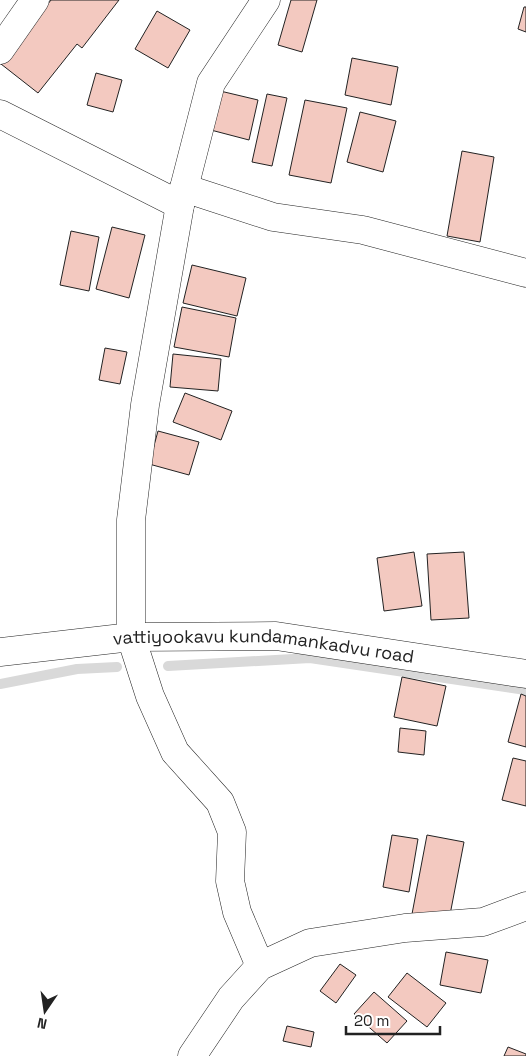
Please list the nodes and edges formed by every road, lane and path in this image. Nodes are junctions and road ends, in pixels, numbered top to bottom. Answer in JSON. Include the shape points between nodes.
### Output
{"nodes":[{"id":1,"x":35,"y":0,"type":"edge"},
{"id":2,"x":266,"y":0,"type":"edge"},
{"id":3,"x":0,"y":50,"type":"edge"},
{"id":4,"x":0,"y":114,"type":"edge"},
{"id":5,"x":182,"y":196,"type":"junction"},
{"id":6,"x":526,"y":273,"type":"edge"},
{"id":7,"x":131,"y":638,"type":"junction"},
{"id":8,"x":0,"y":652,"type":"edge"},
{"id":9,"x":526,"y":674,"type":"edge"},
{"id":10,"x":526,"y":906,"type":"edge"},
{"id":11,"x":260,"y":966,"type":"junction"},
{"id":12,"x":192,"y":1056,"type":"edge"}],
"edges":[{"from":1,"to":3,"type":"street"},
{"from":2,"to":5,"type":"street","via":[[211,83]]},
{"from":4,"to":5,"type":"street"},
{"from":5,"to":6,"type":"street","via":[[273,217],[363,230]]},
{"from":5,"to":7,"type":"street","via":[[146,406],[131,520]]},
{"from":7,"to":8,"type":"street","name":"vattiyookavu kundamankadvu road"},
{"from":7,"to":9,"type":"street","name":"vattiyookavu kundamankadvu road","via":[[276,636]]},
{"from":7,"to":11,"type":"street","via":[[150,696],[175,752],[220,802],[232,832],[230,880],[237,912]]},
{"from":10,"to":11,"type":"street","via":[[483,922],[405,928],[310,943]]},
{"from":11,"to":12,"type":"street","via":[[231,998]]}]}
